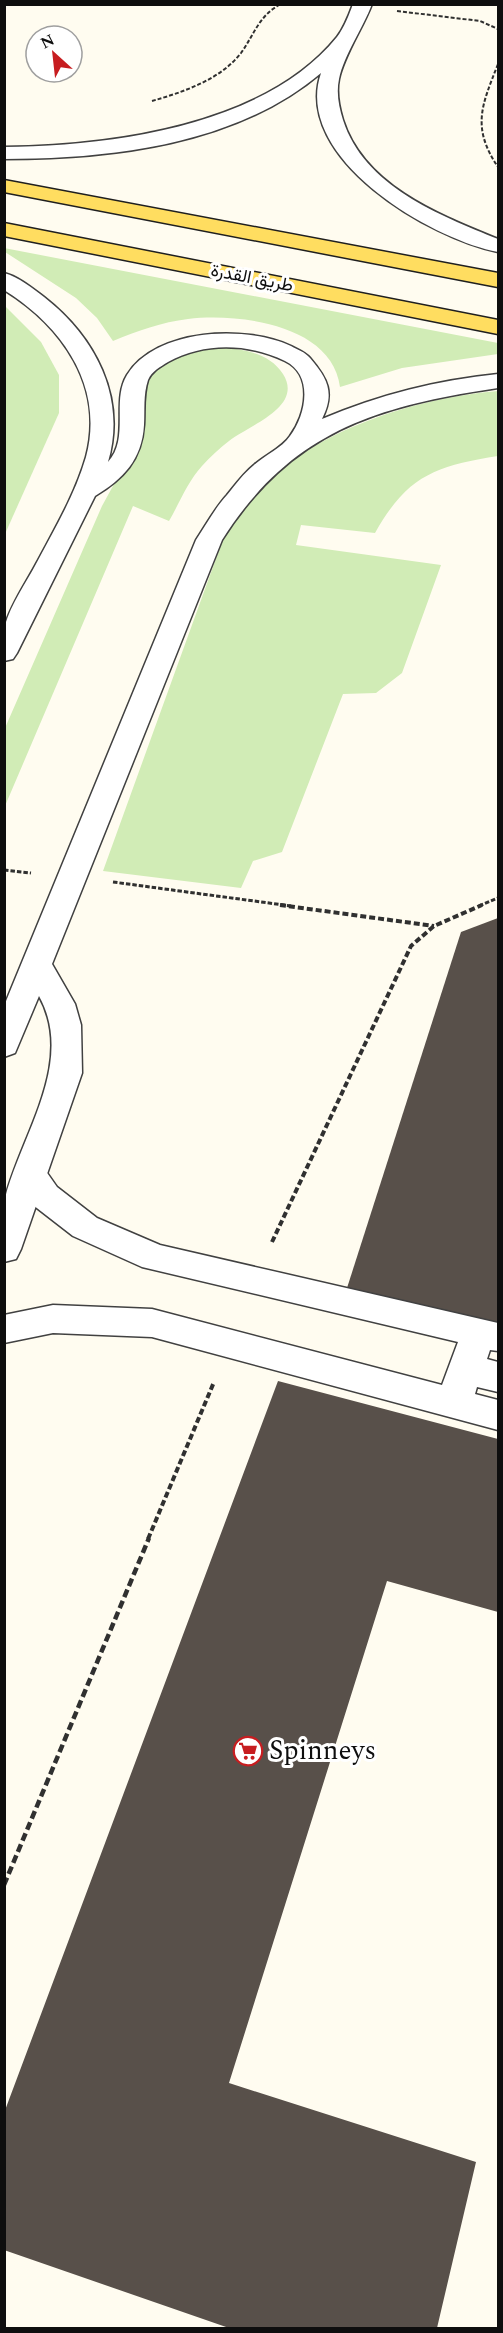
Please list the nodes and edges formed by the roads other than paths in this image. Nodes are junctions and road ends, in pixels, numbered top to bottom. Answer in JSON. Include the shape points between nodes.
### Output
{"nodes":[{"id":1,"x":363,"y":6,"type":"edge"},
{"id":2,"x":350,"y":37,"type":"junction"},
{"id":3,"x":4,"y":153,"type":"edge"},
{"id":4,"x":4,"y":186,"type":"edge"},
{"id":5,"x":4,"y":229,"type":"edge"},
{"id":6,"x":498,"y":246,"type":"edge"},
{"id":7,"x":4,"y":280,"type":"edge"},
{"id":8,"x":498,"y":280,"type":"edge"},
{"id":9,"x":498,"y":327,"type":"edge"},
{"id":10,"x":498,"y":381,"type":"edge"},
{"id":11,"x":301,"y":440,"type":"junction"},
{"id":12,"x":85,"y":492,"type":"junction"},
{"id":13,"x":4,"y":653,"type":"edge"},
{"id":14,"x":37,"y":965,"type":"junction"},
{"id":15,"x":4,"y":1045,"type":"edge"},
{"id":16,"x":31,"y":1176,"type":"junction"},
{"id":17,"x":4,"y":1250,"type":"edge"},
{"id":18,"x":4,"y":1329,"type":"edge"},
{"id":19,"x":489,"y":1335,"type":"edge"},
{"id":20,"x":482,"y":1373,"type":"edge"},
{"id":21,"x":453,"y":1404,"type":"junction"},
{"id":22,"x":498,"y":1415,"type":"edge"}],
"edges":[{"from":1,"to":2,"type":"street"},
{"from":2,"to":3,"type":"street","via":[[292,85],[220,120],[123,144],[60,152]]},
{"from":2,"to":6,"type":"street","via":[[330,76],[328,98],[332,122],[343,145],[361,168],[419,211]]},
{"from":4,"to":8,"type":"main road","name":"طريق القدرة"},
{"from":5,"to":9,"type":"main road","name":"طريق القدرة"},
{"from":7,"to":12,"type":"street","via":[[41,304],[62,324],[91,367],[99,391],[102,434]]},
{"from":10,"to":11,"type":"street","via":[[400,398]]},
{"from":11,"to":12,"type":"street","via":[[319,408],[316,375],[306,365],[257,343],[216,340],[186,345],[160,355],[138,375],[124,462],[109,479]]},
{"from":11,"to":14,"type":"street","via":[[270,461],[245,485],[214,530]]},
{"from":12,"to":13,"type":"street"},
{"from":14,"to":15,"type":"street"},
{"from":14,"to":16,"type":"street","via":[[60,1004],[68,1049],[60,1097]]},
{"from":16,"to":17,"type":"street"},
{"from":16,"to":19,"type":"street","via":[[45,1196],[85,1227],[154,1257]]},
{"from":18,"to":21,"type":"street","via":[[53,1319],[152,1323]]},
{"from":19,"to":20,"type":"street"},
{"from":20,"to":21,"type":"street"},
{"from":21,"to":22,"type":"street"}]}
